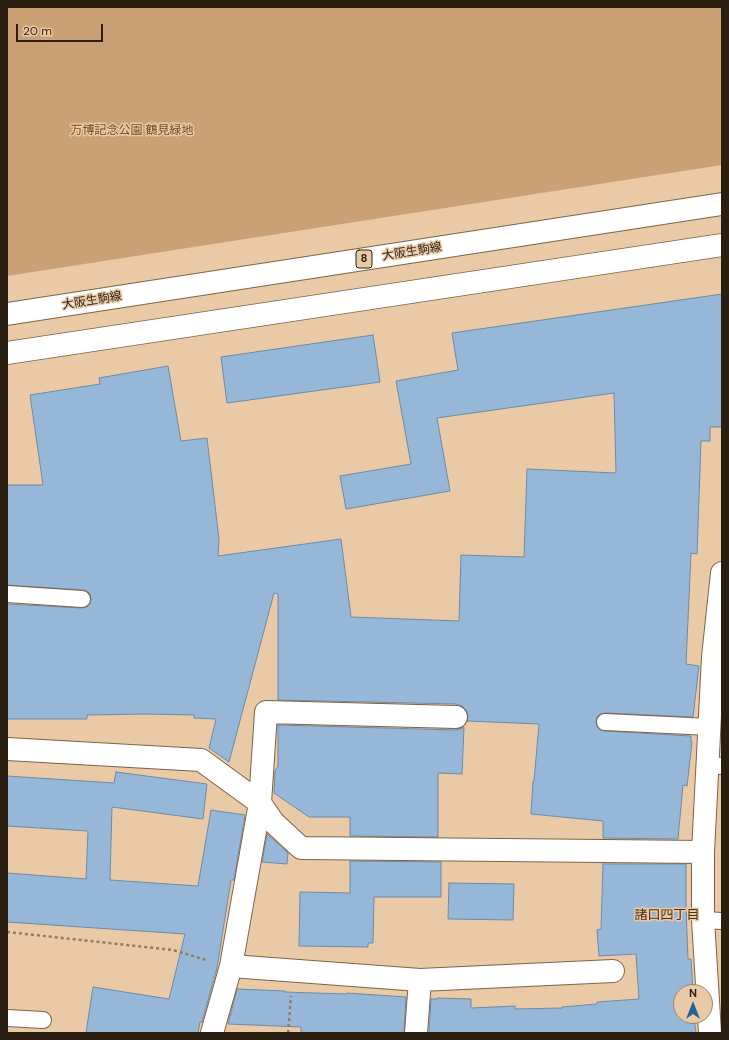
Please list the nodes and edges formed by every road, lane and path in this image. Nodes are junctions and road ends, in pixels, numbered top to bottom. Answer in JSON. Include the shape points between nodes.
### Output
{"nodes":[{"id":1,"x":722,"y":204,"type":"edge"},
{"id":2,"x":722,"y":245,"type":"edge"},
{"id":3,"x":7,"y":314,"type":"edge"},
{"id":4,"x":7,"y":353,"type":"edge"},
{"id":5,"x":722,"y":573,"type":"edge"},
{"id":6,"x":7,"y":594,"type":"edge"},
{"id":7,"x":82,"y":599,"type":"dead end"},
{"id":8,"x":456,"y":717,"type":"dead end"},
{"id":9,"x":605,"y":722,"type":"dead end"},
{"id":10,"x":710,"y":727,"type":"junction"},
{"id":11,"x":7,"y":749,"type":"edge"},
{"id":12,"x":715,"y":766,"type":"edge"},
{"id":13,"x":260,"y":803,"type":"junction"},
{"id":14,"x":703,"y":852,"type":"junction"},
{"id":15,"x":713,"y":921,"type":"edge"},
{"id":16,"x":7,"y":932,"type":"edge"},
{"id":17,"x":231,"y":966,"type":"junction"},
{"id":18,"x":293,"y":971,"type":"junction"},
{"id":19,"x":613,"y":971,"type":"dead end"},
{"id":20,"x":420,"y":980,"type":"junction"},
{"id":21,"x":7,"y":1018,"type":"edge"},
{"id":22,"x":43,"y":1020,"type":"dead end"},
{"id":23,"x":212,"y":1033,"type":"edge"},
{"id":24,"x":288,"y":1033,"type":"edge"},
{"id":25,"x":416,"y":1033,"type":"edge"},
{"id":26,"x":710,"y":1033,"type":"edge"}],
"edges":[{"from":1,"to":3,"type":"street","name":"大阪生駒線","number":"8"},
{"from":2,"to":4,"type":"street"},
{"from":5,"to":10,"type":"street","via":[[713,657]]},
{"from":6,"to":7,"type":"lane"},
{"from":8,"to":13,"type":"street","via":[[266,712]]},
{"from":9,"to":10,"type":"lane"},
{"from":10,"to":12,"type":"street"},
{"from":11,"to":13,"type":"street","via":[[201,760]]},
{"from":12,"to":14,"type":"street"},
{"from":13,"to":14,"type":"street","via":[[273,822],[301,848]]},
{"from":13,"to":17,"type":"street"},
{"from":14,"to":15,"type":"street"},
{"from":15,"to":26,"type":"street"},
{"from":16,"to":17,"type":"path","via":[[173,950]]},
{"from":17,"to":18,"type":"street"},
{"from":17,"to":23,"type":"street"},
{"from":18,"to":20,"type":"street"},
{"from":18,"to":24,"type":"path"},
{"from":19,"to":20,"type":"street"},
{"from":20,"to":25,"type":"street"},
{"from":21,"to":22,"type":"lane"}]}
